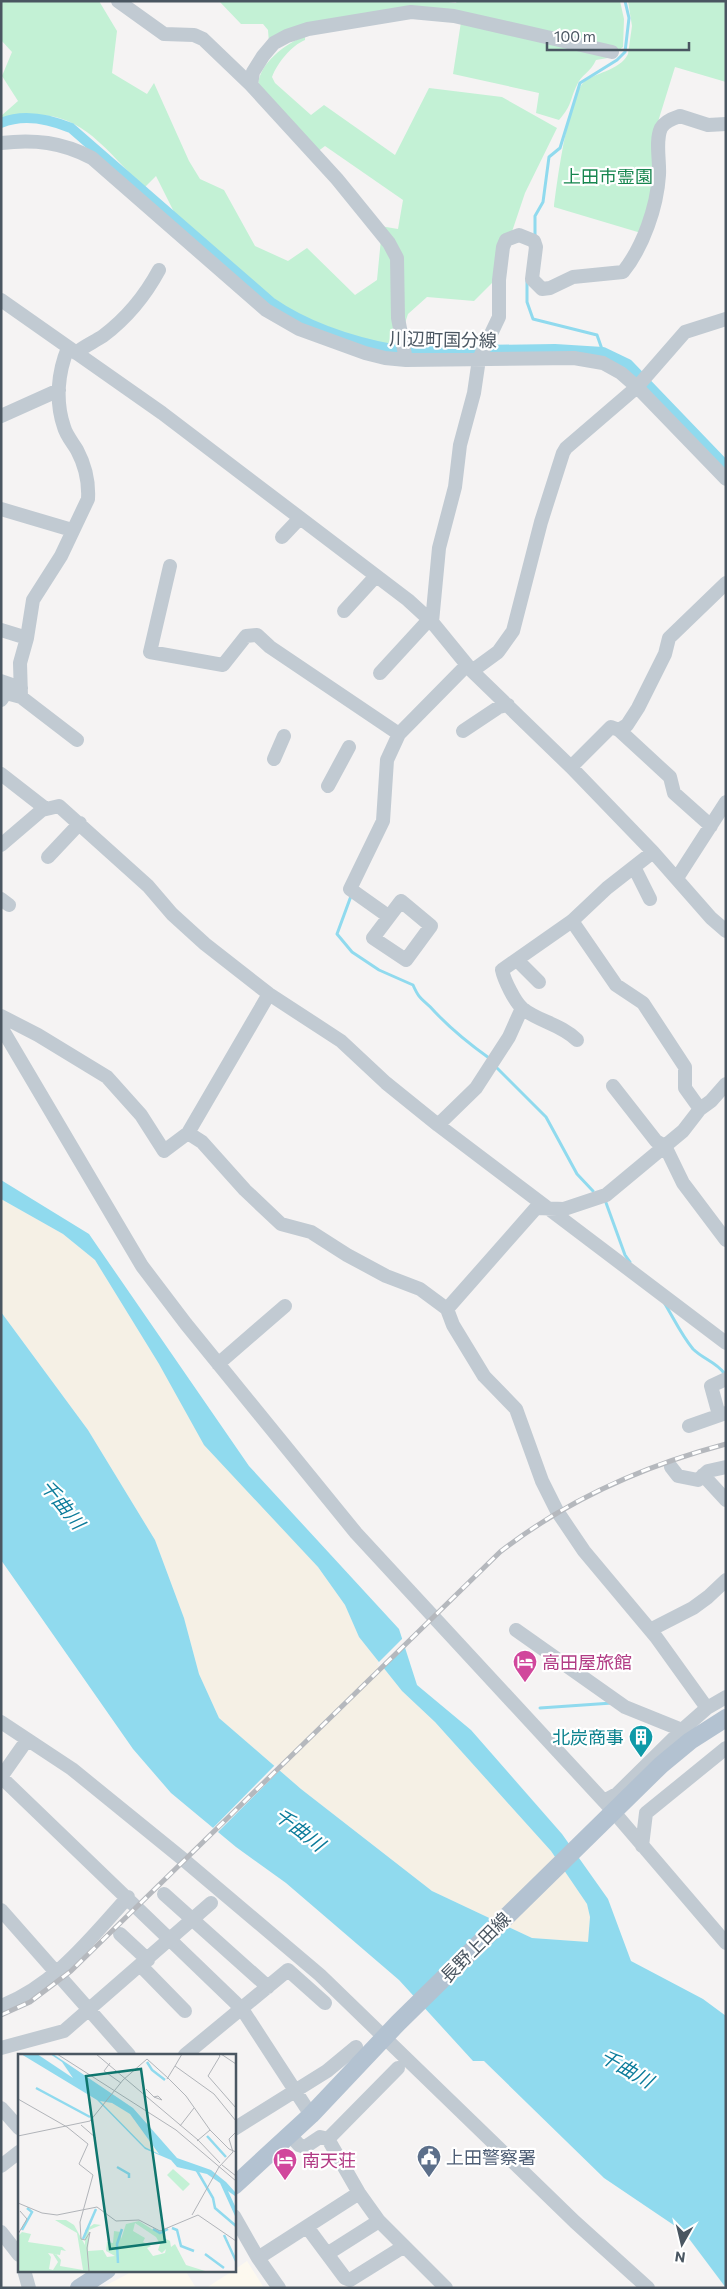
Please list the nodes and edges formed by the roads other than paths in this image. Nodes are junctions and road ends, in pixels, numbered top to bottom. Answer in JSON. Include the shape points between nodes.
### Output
{"nodes":[{"id":1,"x":118,"y":1,"type":"edge"},
{"id":2,"x":612,"y":52,"type":"dead end"},
{"id":3,"x":251,"y":85,"type":"junction"},
{"id":4,"x":726,"y":124,"type":"edge"},
{"id":5,"x":1,"y":143,"type":"edge"},
{"id":6,"x":159,"y":270,"type":"dead end"},
{"id":7,"x":1,"y":300,"type":"edge"},
{"id":8,"x":726,"y":319,"type":"edge"},
{"id":9,"x":72,"y":351,"type":"junction"},
{"id":10,"x":483,"y":352,"type":"junction"},
{"id":11,"x":406,"y":360,"type":"junction"},
{"id":12,"x":637,"y":387,"type":"junction"},
{"id":13,"x":59,"y":390,"type":"junction"},
{"id":14,"x":1,"y":416,"type":"edge"},
{"id":15,"x":726,"y":479,"type":"edge"},
{"id":16,"x":1,"y":508,"type":"edge"},
{"id":17,"x":300,"y":518,"type":"junction"},
{"id":18,"x":72,"y":530,"type":"junction"},
{"id":19,"x":282,"y":537,"type":"dead end"},
{"id":20,"x":170,"y":566,"type":"dead end"},
{"id":21,"x":376,"y":576,"type":"junction"},
{"id":22,"x":726,"y":583,"type":"edge"},
{"id":23,"x":344,"y":612,"type":"dead end"},
{"id":24,"x":432,"y":622,"type":"junction"},
{"id":25,"x":1,"y":630,"type":"edge"},
{"id":26,"x":27,"y":638,"type":"junction"},
{"id":27,"x":469,"y":668,"type":"junction"},
{"id":28,"x":380,"y":673,"type":"dead end"},
{"id":29,"x":1,"y":681,"type":"edge"},
{"id":30,"x":21,"y":692,"type":"junction"},
{"id":31,"x":1,"y":700,"type":"edge"},
{"id":32,"x":508,"y":705,"type":"junction"},
{"id":33,"x":619,"y":730,"type":"junction"},
{"id":34,"x":463,"y":731,"type":"dead end"},
{"id":35,"x":399,"y":734,"type":"junction"},
{"id":36,"x":284,"y":736,"type":"dead end"},
{"id":37,"x":77,"y":740,"type":"dead end"},
{"id":38,"x":350,"y":747,"type":"dead end"},
{"id":39,"x":274,"y":759,"type":"dead end"},
{"id":40,"x":571,"y":767,"type":"junction"},
{"id":41,"x":1,"y":774,"type":"edge"},
{"id":42,"x":328,"y":786,"type":"dead end"},
{"id":43,"x":726,"y":802,"type":"edge"},
{"id":44,"x":46,"y":809,"type":"junction"},
{"id":45,"x":80,"y":822,"type":"junction"},
{"id":46,"x":711,"y":826,"type":"junction"},
{"id":47,"x":1,"y":845,"type":"edge"},
{"id":48,"x":653,"y":852,"type":"junction"},
{"id":49,"x":48,"y":858,"type":"dead end"},
{"id":50,"x":634,"y":867,"type":"junction"},
{"id":51,"x":677,"y":878,"type":"junction"},
{"id":52,"x":650,"y":899,"type":"dead end"},
{"id":53,"x":388,"y":916,"type":"dead end"},
{"id":54,"x":572,"y":921,"type":"junction"},
{"id":55,"x":726,"y":931,"type":"edge"},
{"id":56,"x":516,"y":960,"type":"junction"},
{"id":57,"x":538,"y":982,"type":"dead end"},
{"id":58,"x":269,"y":994,"type":"junction"},
{"id":59,"x":522,"y":1008,"type":"junction"},
{"id":60,"x":1,"y":1016,"type":"edge"},
{"id":61,"x":1,"y":1027,"type":"edge"},
{"id":62,"x":577,"y":1040,"type":"dead end"},
{"id":63,"x":726,"y":1084,"type":"edge"},
{"id":64,"x":613,"y":1086,"type":"dead end"},
{"id":65,"x":700,"y":1109,"type":"junction"},
{"id":66,"x":438,"y":1125,"type":"junction"},
{"id":67,"x":188,"y":1132,"type":"junction"},
{"id":68,"x":665,"y":1146,"type":"junction"},
{"id":69,"x":548,"y":1208,"type":"junction"},
{"id":70,"x":726,"y":1240,"type":"edge"},
{"id":71,"x":284,"y":1306,"type":"dead end"},
{"id":72,"x":447,"y":1309,"type":"junction"},
{"id":73,"x":726,"y":1343,"type":"edge"},
{"id":74,"x":218,"y":1364,"type":"junction"},
{"id":75,"x":726,"y":1379,"type":"edge"},
{"id":76,"x":722,"y":1414,"type":"edge"},
{"id":77,"x":689,"y":1426,"type":"dead end"},
{"id":78,"x":671,"y":1467,"type":"dead end"},
{"id":79,"x":726,"y":1467,"type":"edge"},
{"id":80,"x":703,"y":1475,"type":"junction"},
{"id":81,"x":726,"y":1500,"type":"edge"},
{"id":82,"x":726,"y":1580,"type":"edge"},
{"id":83,"x":516,"y":1630,"type":"dead end"},
{"id":84,"x":650,"y":1630,"type":"junction"},
{"id":85,"x":726,"y":1697,"type":"edge"},
{"id":86,"x":707,"y":1708,"type":"junction"},
{"id":87,"x":726,"y":1718,"type":"edge"},
{"id":88,"x":1,"y":1722,"type":"edge"},
{"id":89,"x":682,"y":1730,"type":"junction"},
{"id":90,"x":27,"y":1740,"type":"junction"},
{"id":91,"x":726,"y":1748,"type":"edge"},
{"id":92,"x":1,"y":1777,"type":"edge"},
{"id":93,"x":608,"y":1810,"type":"junction"},
{"id":94,"x":642,"y":1846,"type":"junction"},
{"id":95,"x":164,"y":1894,"type":"dead end"},
{"id":96,"x":128,"y":1897,"type":"junction"},
{"id":97,"x":211,"y":1903,"type":"dead end"},
{"id":98,"x":1,"y":1910,"type":"edge"},
{"id":99,"x":192,"y":1920,"type":"junction"},
{"id":100,"x":120,"y":1934,"type":"dead end"},
{"id":101,"x":170,"y":1940,"type":"junction"},
{"id":102,"x":726,"y":1943,"type":"edge"},
{"id":103,"x":144,"y":1963,"type":"junction"},
{"id":104,"x":57,"y":1971,"type":"junction"},
{"id":105,"x":268,"y":1987,"type":"junction"},
{"id":106,"x":325,"y":2003,"type":"dead end"},
{"id":107,"x":1,"y":2006,"type":"edge"},
{"id":108,"x":242,"y":2009,"type":"junction"},
{"id":109,"x":89,"y":2010,"type":"junction"},
{"id":110,"x":185,"y":2011,"type":"dead end"},
{"id":111,"x":384,"y":2039,"type":"junction"},
{"id":112,"x":356,"y":2047,"type":"dead end"},
{"id":113,"x":1,"y":2048,"type":"edge"},
{"id":114,"x":128,"y":2054,"type":"edge"},
{"id":115,"x":186,"y":2054,"type":"edge"},
{"id":116,"x":398,"y":2068,"type":"dead end"},
{"id":117,"x":297,"y":2091,"type":"junction"},
{"id":118,"x":1,"y":2108,"type":"edge"},
{"id":119,"x":311,"y":2115,"type":"junction"},
{"id":120,"x":18,"y":2127,"type":"edge"},
{"id":121,"x":235,"y":2128,"type":"edge"},
{"id":122,"x":290,"y":2135,"type":"junction"},
{"id":123,"x":328,"y":2140,"type":"junction"},
{"id":124,"x":18,"y":2153,"type":"edge"},
{"id":125,"x":1,"y":2166,"type":"edge"},
{"id":126,"x":235,"y":2185,"type":"edge"},
{"id":127,"x":359,"y":2193,"type":"junction"},
{"id":128,"x":235,"y":2218,"type":"edge"},
{"id":129,"x":379,"y":2221,"type":"junction"},
{"id":130,"x":308,"y":2227,"type":"junction"},
{"id":131,"x":1,"y":2232,"type":"edge"},
{"id":132,"x":403,"y":2247,"type":"junction"},
{"id":133,"x":18,"y":2254,"type":"edge"},
{"id":134,"x":327,"y":2254,"type":"junction"},
{"id":135,"x":258,"y":2258,"type":"junction"},
{"id":136,"x":25,"y":2272,"type":"edge"},
{"id":137,"x":104,"y":2272,"type":"edge"},
{"id":138,"x":29,"y":2288,"type":"edge"},
{"id":139,"x":78,"y":2288,"type":"edge"},
{"id":140,"x":279,"y":2288,"type":"edge"},
{"id":141,"x":446,"y":2288,"type":"edge"},
{"id":142,"x":648,"y":2288,"type":"edge"}],
"edges":[{"from":1,"to":3,"type":"street","via":[[164,34],[194,35],[203,39]]},
{"from":2,"to":3,"type":"street","via":[[454,16],[411,12],[308,29],[287,36],[263,56],[253,72]]},
{"from":3,"to":11,"type":"street","via":[[337,179],[394,251],[398,266],[398,318]]},
{"from":4,"to":10,"type":"street","via":[[708,125],[680,116],[664,123],[660,129],[658,186],[644,238],[623,272],[573,277],[542,289],[532,279],[534,241],[519,235],[506,240],[499,280],[499,317]]},
{"from":5,"to":11,"type":"street","name":"川辺町国分線","via":[[47,142],[84,154],[100,164],[266,310],[300,329],[365,353]]},
{"from":6,"to":9,"type":"street","via":[[148,292],[136,306],[102,336]]},
{"from":7,"to":9,"type":"street"},
{"from":8,"to":12,"type":"street","via":[[685,332]]},
{"from":9,"to":13,"type":"street","via":[[60,367]]},
{"from":9,"to":17,"type":"street","via":[[162,413]]},
{"from":10,"to":11,"type":"street","name":"川辺町国分線"},
{"from":10,"to":12,"type":"street","name":"川辺町国分線","via":[[592,359],[621,373]]},
{"from":10,"to":24,"type":"street","via":[[441,540]]},
{"from":12,"to":15,"type":"street","name":"川辺町国分線"},
{"from":12,"to":27,"type":"street","via":[[563,453],[541,522],[513,631],[498,652]]},
{"from":13,"to":14,"type":"street"},
{"from":13,"to":18,"type":"street","via":[[64,428],[78,452],[88,488],[88,498]]},
{"from":16,"to":18,"type":"street"},
{"from":17,"to":19,"type":"street"},
{"from":17,"to":21,"type":"street"},
{"from":18,"to":26,"type":"street","via":[[61,556],[33,600]]},
{"from":20,"to":35,"type":"street","via":[[150,652],[223,665],[246,636],[257,635]]},
{"from":21,"to":23,"type":"street"},
{"from":21,"to":24,"type":"street"},
{"from":22,"to":33,"type":"street","via":[[669,638],[665,654],[638,708],[627,725]]},
{"from":24,"to":27,"type":"street"},
{"from":24,"to":28,"type":"street","via":[[425,624]]},
{"from":25,"to":26,"type":"street"},
{"from":26,"to":30,"type":"street","via":[[20,663]]},
{"from":27,"to":32,"type":"street"},
{"from":27,"to":35,"type":"street"},
{"from":29,"to":30,"type":"street"},
{"from":30,"to":31,"type":"street","via":[[6,693]]},
{"from":30,"to":37,"type":"street"},
{"from":32,"to":34,"type":"street","via":[[499,707]]},
{"from":32,"to":40,"type":"street"},
{"from":33,"to":40,"type":"street","via":[[611,727]]},
{"from":33,"to":46,"type":"street","via":[[670,777],[674,792]]},
{"from":35,"to":53,"type":"street","via":[[387,760],[383,821],[350,889]]},
{"from":36,"to":39,"type":"street"},
{"from":38,"to":42,"type":"street"},
{"from":40,"to":48,"type":"street"},
{"from":41,"to":44,"type":"street"},
{"from":43,"to":46,"type":"street"},
{"from":44,"to":45,"type":"street","via":[[59,806]]},
{"from":44,"to":47,"type":"street"},
{"from":45,"to":49,"type":"street"},
{"from":45,"to":58,"type":"street","via":[[148,886],[172,914]]},
{"from":46,"to":51,"type":"street"},
{"from":48,"to":50,"type":"street"},
{"from":48,"to":51,"type":"street"},
{"from":50,"to":52,"type":"street"},
{"from":50,"to":54,"type":"street"},
{"from":51,"to":55,"type":"street","via":[[710,918]]},
{"from":54,"to":56,"type":"street"},
{"from":54,"to":65,"type":"street","via":[[616,985],[643,1003],[685,1067],[685,1088]]},
{"from":56,"to":57,"type":"street"},
{"from":56,"to":59,"type":"street","via":[[502,970],[506,985]]},
{"from":58,"to":66,"type":"street","via":[[342,1041],[386,1083]]},
{"from":58,"to":67,"type":"street"},
{"from":59,"to":62,"type":"street","via":[[568,1031]]},
{"from":59,"to":66,"type":"street","via":[[509,1037],[476,1088]]},
{"from":60,"to":67,"type":"street","via":[[107,1077],[141,1115],[164,1151]]},
{"from":61,"to":74,"type":"street","via":[[142,1266]]},
{"from":63,"to":65,"type":"street"},
{"from":64,"to":68,"type":"street","via":[[656,1140]]},
{"from":65,"to":68,"type":"street","via":[[683,1131]]},
{"from":66,"to":69,"type":"street"},
{"from":67,"to":72,"type":"street","via":[[202,1142],[281,1224],[311,1232],[371,1267],[420,1289]]},
{"from":68,"to":69,"type":"street","via":[[606,1195],[564,1208]]},
{"from":68,"to":70,"type":"street","via":[[684,1183]]},
{"from":69,"to":72,"type":"street","via":[[536,1208]]},
{"from":69,"to":73,"type":"street"},
{"from":71,"to":74,"type":"street"},
{"from":72,"to":84,"type":"street","via":[[484,1376],[516,1408],[542,1481],[557,1511],[584,1551]]},
{"from":74,"to":93,"type":"street","via":[[356,1533]]},
{"from":75,"to":76,"type":"street","via":[[711,1386]]},
{"from":76,"to":77,"type":"street"},
{"from":78,"to":80,"type":"street","via":[[678,1476],[698,1480]]},
{"from":79,"to":80,"type":"street"},
{"from":80,"to":81,"type":"street"},
{"from":82,"to":84,"type":"street","via":[[694,1608]]},
{"from":83,"to":89,"type":"street","via":[[625,1707]]},
{"from":84,"to":86,"type":"street"},
{"from":85,"to":86,"type":"street"},
{"from":86,"to":89,"type":"street"},
{"from":87,"to":93,"type":"main road","name":"長野上田線","via":[[680,1749]]},
{"from":88,"to":90,"type":"street"},
{"from":89,"to":93,"type":"street","via":[[617,1794]]},
{"from":90,"to":92,"type":"street"},
{"from":90,"to":111,"type":"street","via":[[72,1769],[184,1860],[320,1975]]},
{"from":91,"to":94,"type":"street","via":[[646,1813]]},
{"from":92,"to":96,"type":"street"},
{"from":93,"to":94,"type":"street"},
{"from":93,"to":111,"type":"main road","name":"長野上田線"},
{"from":94,"to":102,"type":"street"},
{"from":95,"to":99,"type":"street"},
{"from":96,"to":101,"type":"street"},
{"from":96,"to":104,"type":"street","via":[[83,1948]]},
{"from":97,"to":99,"type":"street"},
{"from":98,"to":104,"type":"street"},
{"from":99,"to":101,"type":"street"},
{"from":99,"to":105,"type":"street"},
{"from":100,"to":103,"type":"street"},
{"from":101,"to":103,"type":"street"},
{"from":101,"to":108,"type":"street"},
{"from":103,"to":109,"type":"street"},
{"from":103,"to":110,"type":"street"},
{"from":104,"to":107,"type":"street","via":[[36,1989]]},
{"from":104,"to":109,"type":"street"},
{"from":105,"to":106,"type":"street","via":[[288,1970]]},
{"from":105,"to":108,"type":"street"},
{"from":108,"to":115,"type":"street"},
{"from":108,"to":117,"type":"street"},
{"from":109,"to":113,"type":"street","via":[[64,2030]]},
{"from":109,"to":114,"type":"street"},
{"from":111,"to":119,"type":"main road","name":"長野上田線"},
{"from":111,"to":142,"type":"street"},
{"from":112,"to":117,"type":"street"},
{"from":116,"to":123,"type":"street"},
{"from":117,"to":119,"type":"street"},
{"from":117,"to":121,"type":"street"},
{"from":118,"to":120,"type":"street"},
{"from":119,"to":122,"type":"main road","name":"長野上田線"},
{"from":122,"to":123,"type":"street","via":[[305,2147],[320,2137]]},
{"from":122,"to":126,"type":"main road","name":"長野上田線"},
{"from":123,"to":127,"type":"street"},
{"from":124,"to":125,"type":"street"},
{"from":127,"to":129,"type":"street"},
{"from":127,"to":130,"type":"street"},
{"from":128,"to":135,"type":"street"},
{"from":129,"to":132,"type":"street"},
{"from":129,"to":134,"type":"street"},
{"from":130,"to":134,"type":"street"},
{"from":130,"to":135,"type":"street"},
{"from":131,"to":133,"type":"street"},
{"from":132,"to":134,"type":"street","via":[[350,2280]]},
{"from":132,"to":141,"type":"street"},
{"from":135,"to":140,"type":"street"},
{"from":136,"to":138,"type":"street"},
{"from":137,"to":139,"type":"main road"}]}
